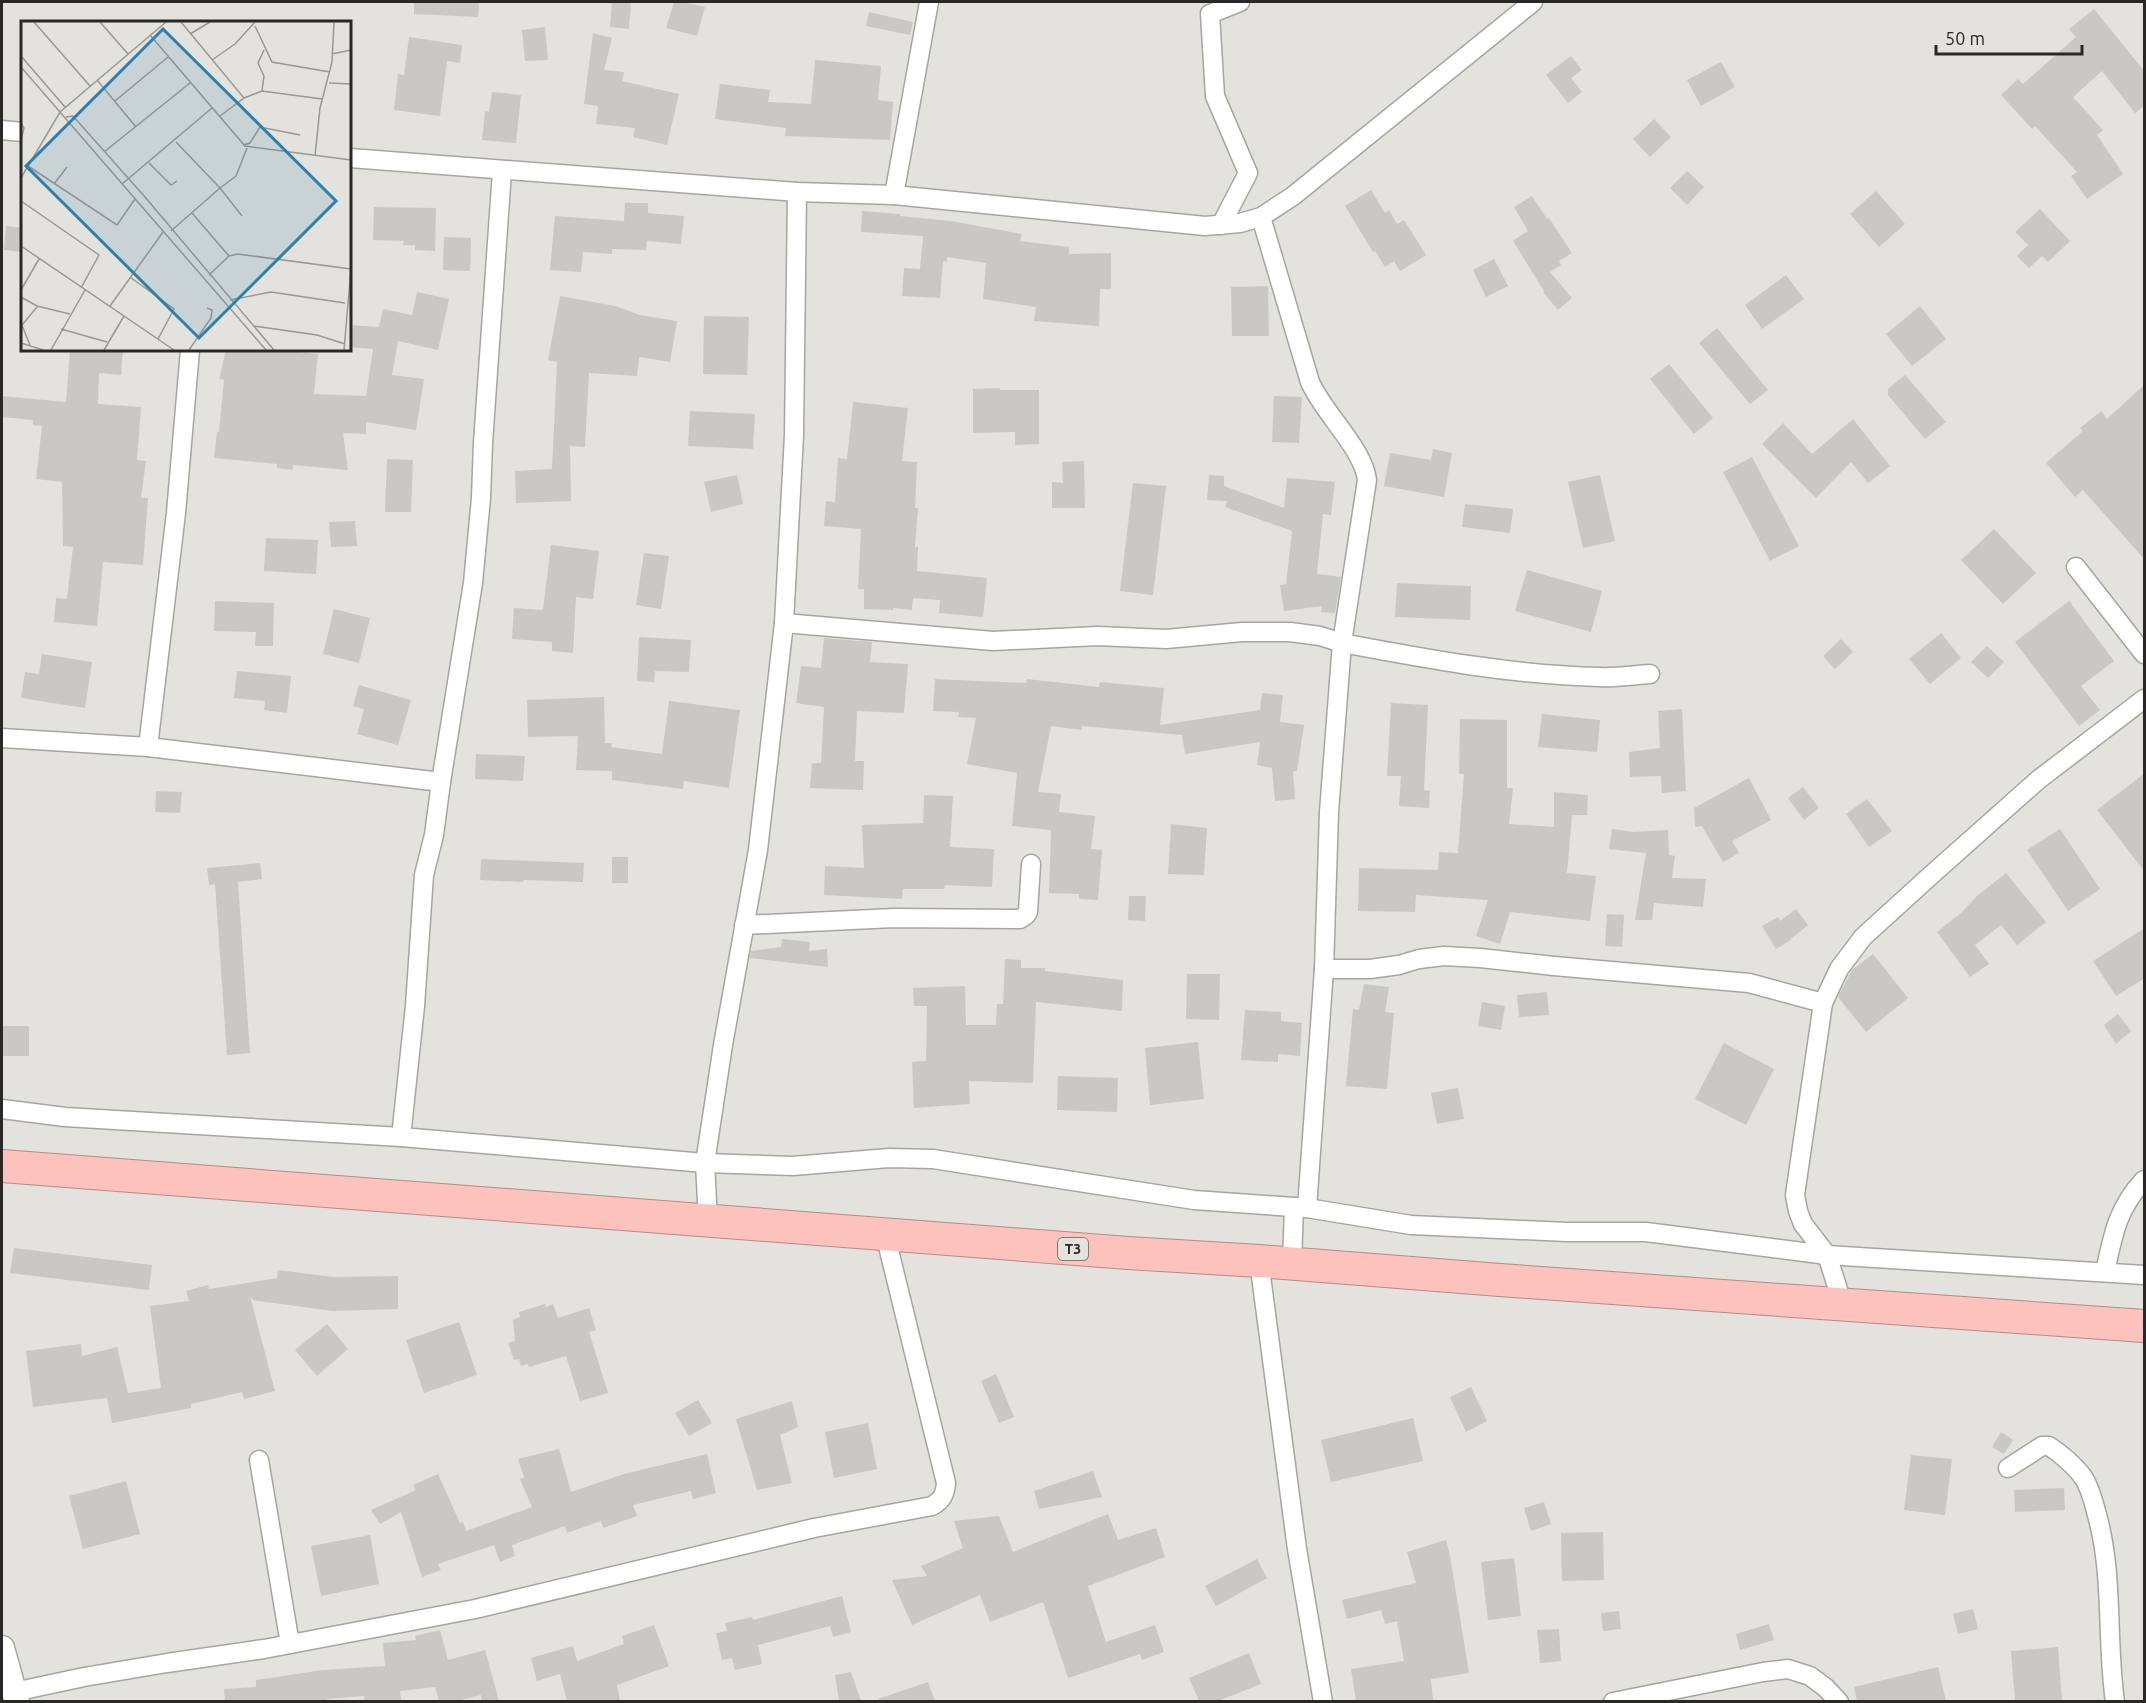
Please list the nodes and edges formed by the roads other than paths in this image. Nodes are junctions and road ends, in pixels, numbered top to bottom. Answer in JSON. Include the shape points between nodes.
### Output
{"nodes":[{"id":1,"x":929,"y":2,"type":"edge"},
{"id":2,"x":1240,"y":2,"type":"edge"},
{"id":3,"x":1533,"y":2,"type":"edge"},
{"id":4,"x":2,"y":130,"type":"edge"},
{"id":5,"x":21,"y":132,"type":"edge"},
{"id":6,"x":351,"y":158,"type":"edge"},
{"id":7,"x":502,"y":171,"type":"junction"},
{"id":8,"x":797,"y":192,"type":"junction"},
{"id":9,"x":894,"y":195,"type":"junction"},
{"id":10,"x":1261,"y":217,"type":"junction"},
{"id":11,"x":1221,"y":225,"type":"junction"},
{"id":12,"x":190,"y":351,"type":"edge"},
{"id":13,"x":2076,"y":567,"type":"dead end"},
{"id":14,"x":784,"y":623,"type":"junction"},
{"id":15,"x":1342,"y":643,"type":"junction"},
{"id":16,"x":2145,"y":654,"type":"edge"},
{"id":17,"x":1650,"y":674,"type":"dead end"},
{"id":18,"x":2145,"y":699,"type":"edge"},
{"id":19,"x":2,"y":738,"type":"edge"},
{"id":20,"x":148,"y":747,"type":"junction"},
{"id":21,"x":441,"y":782,"type":"junction"},
{"id":22,"x":1031,"y":864,"type":"dead end"},
{"id":23,"x":744,"y":926,"type":"junction"},
{"id":24,"x":1324,"y":969,"type":"junction"},
{"id":25,"x":1823,"y":1003,"type":"junction"},
{"id":26,"x":2,"y":1109,"type":"edge"},
{"id":27,"x":401,"y":1137,"type":"junction"},
{"id":28,"x":705,"y":1163,"type":"junction"},
{"id":29,"x":2,"y":1166,"type":"edge"},
{"id":30,"x":2145,"y":1180,"type":"edge"},
{"id":31,"x":1300,"y":1208,"type":"junction"},
{"id":32,"x":708,"y":1221,"type":"junction"},
{"id":33,"x":885,"y":1234,"type":"junction"},
{"id":34,"x":1827,"y":1255,"type":"junction"},
{"id":35,"x":1259,"y":1261,"type":"junction"},
{"id":36,"x":1292,"y":1263,"type":"junction"},
{"id":37,"x":2105,"y":1272,"type":"junction"},
{"id":38,"x":2145,"y":1275,"type":"edge"},
{"id":39,"x":1843,"y":1305,"type":"junction"},
{"id":40,"x":2145,"y":1326,"type":"edge"},
{"id":41,"x":259,"y":1460,"type":"dead end"},
{"id":42,"x":2008,"y":1467,"type":"dead end"},
{"id":43,"x":290,"y":1644,"type":"junction"},
{"id":44,"x":2,"y":1648,"type":"edge"},
{"id":45,"x":15,"y":1697,"type":"edge"},
{"id":46,"x":1323,"y":1701,"type":"edge"},
{"id":47,"x":1613,"y":1701,"type":"edge"},
{"id":48,"x":1839,"y":1701,"type":"edge"},
{"id":49,"x":2115,"y":1701,"type":"edge"}],
"edges":[{"from":1,"to":9,"type":"street"},
{"from":2,"to":11,"type":"street","via":[[1210,14],[1215,96],[1248,173]]},
{"from":3,"to":10,"type":"street","via":[[1293,196]]},
{"from":4,"to":5,"type":"street"},
{"from":6,"to":7,"type":"street"},
{"from":7,"to":8,"type":"street"},
{"from":7,"to":21,"type":"street","via":[[478,530]]},
{"from":8,"to":9,"type":"street"},
{"from":8,"to":14,"type":"street","via":[[794,435]]},
{"from":9,"to":11,"type":"street","via":[[1163,223]]},
{"from":10,"to":11,"type":"street"},
{"from":10,"to":15,"type":"street","via":[[1310,382],[1365,467],[1367,480]]},
{"from":12,"to":20,"type":"street","via":[[176,513]]},
{"from":13,"to":16,"type":"street"},
{"from":14,"to":15,"type":"street","via":[[993,641],[1098,636],[1166,639],[1290,632]]},
{"from":14,"to":23,"type":"street","via":[[758,850]]},
{"from":15,"to":17,"type":"street","via":[[1451,664],[1544,674],[1601,678]]},
{"from":15,"to":24,"type":"street","via":[[1329,812]]},
{"from":18,"to":25,"type":"street","via":[[2038,780],[1863,937],[1839,969]]},
{"from":19,"to":20,"type":"street"},
{"from":20,"to":21,"type":"street"},
{"from":21,"to":27,"type":"street","via":[[420,901],[415,1006]]},
{"from":22,"to":23,"type":"street","via":[[1028,912],[1020,920],[894,918]]},
{"from":23,"to":28,"type":"street"},
{"from":24,"to":25,"type":"street","via":[[1370,969],[1444,956],[1480,958],[1749,982]]},
{"from":24,"to":31,"type":"street"},
{"from":25,"to":34,"type":"street","via":[[1795,1195],[1803,1224]]},
{"from":26,"to":27,"type":"street","via":[[65,1117]]},
{"from":27,"to":28,"type":"street"},
{"from":28,"to":31,"type":"street","via":[[794,1166],[889,1158],[933,1159],[1194,1200]]},
{"from":28,"to":32,"type":"street"},
{"from":29,"to":32,"type":"highway","number":"T3"},
{"from":30,"to":37,"type":"street","via":[[2121,1211]]},
{"from":31,"to":34,"type":"street","via":[[1411,1225],[1646,1232]]},
{"from":31,"to":36,"type":"street"},
{"from":32,"to":33,"type":"highway","number":"T3"},
{"from":33,"to":35,"type":"highway","number":"T3"},
{"from":33,"to":43,"type":"street","via":[[946,1483],[941,1501],[475,1609]]},
{"from":34,"to":37,"type":"street"},
{"from":34,"to":39,"type":"street"},
{"from":35,"to":36,"type":"highway","number":"T3"},
{"from":35,"to":46,"type":"street","via":[[1297,1549]]},
{"from":36,"to":39,"type":"highway","number":"T3"},
{"from":37,"to":38,"type":"street"},
{"from":39,"to":40,"type":"highway","number":"T3"},
{"from":41,"to":43,"type":"street"},
{"from":42,"to":49,"type":"street","via":[[2042,1446],[2049,1446],[2083,1477],[2103,1537]]},
{"from":43,"to":45,"type":"street","via":[[167,1663]]},
{"from":44,"to":45,"type":"street"},
{"from":47,"to":48,"type":"street","via":[[1788,1669],[1810,1676]]}]}
